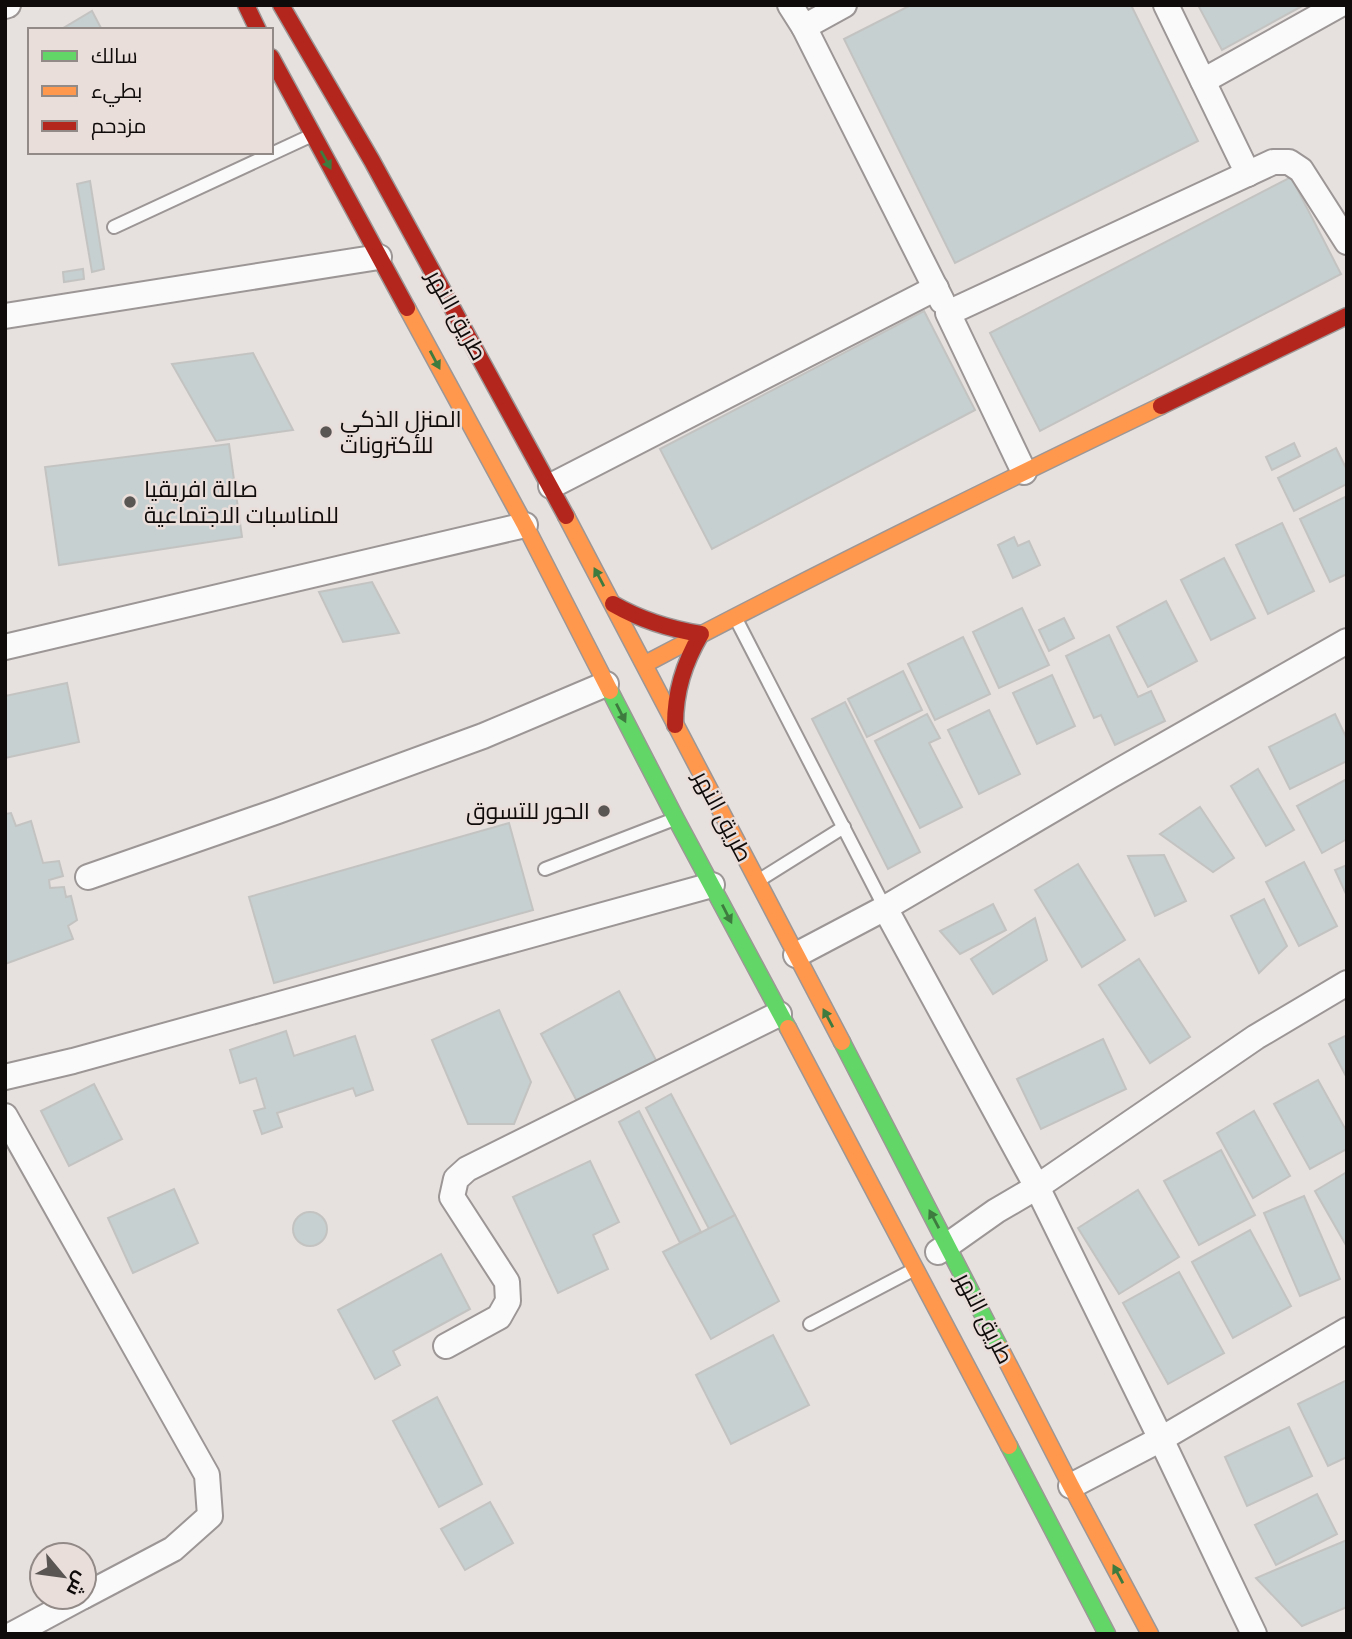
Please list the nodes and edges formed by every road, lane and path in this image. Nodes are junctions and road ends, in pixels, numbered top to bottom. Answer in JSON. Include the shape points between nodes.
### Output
{"nodes":[{"id":1,"x":246,"y":5,"type":"edge"},
{"id":2,"x":281,"y":5,"type":"edge"},
{"id":3,"x":790,"y":5,"type":"edge"},
{"id":4,"x":844,"y":5,"type":"edge"},
{"id":5,"x":1166,"y":5,"type":"edge"},
{"id":6,"x":1339,"y":5,"type":"edge"},
{"id":7,"x":804,"y":27,"type":"junction"},
{"id":8,"x":257,"y":28,"type":"edge"},
{"id":9,"x":273,"y":61,"type":"edge"},
{"id":10,"x":1203,"y":81,"type":"junction"},
{"id":11,"x":312,"y":135,"type":"junction"},
{"id":12,"x":273,"y":153,"type":"edge"},
{"id":13,"x":271,"y":154,"type":"edge"},
{"id":14,"x":1248,"y":174,"type":"junction"},
{"id":15,"x":114,"y":227,"type":"dead end"},
{"id":16,"x":1347,"y":242,"type":"edge"},
{"id":17,"x":379,"y":257,"type":"junction"},
{"id":18,"x":936,"y":288,"type":"junction"},
{"id":19,"x":948,"y":313,"type":"junction"},
{"id":20,"x":5,"y":316,"type":"edge"},
{"id":21,"x":1347,"y":316,"type":"edge"},
{"id":22,"x":1024,"y":472,"type":"junction"},
{"id":23,"x":551,"y":486,"type":"junction"},
{"id":24,"x":525,"y":525,"type":"junction"},
{"id":25,"x":613,"y":604,"type":"junction"},
{"id":26,"x":734,"y":616,"type":"junction"},
{"id":27,"x":701,"y":634,"type":"junction"},
{"id":28,"x":1347,"y":641,"type":"edge"},
{"id":29,"x":5,"y":647,"type":"edge"},
{"id":30,"x":645,"y":664,"type":"junction"},
{"id":31,"x":606,"y":684,"type":"junction"},
{"id":32,"x":674,"y":724,"type":"junction"},
{"id":33,"x":676,"y":819,"type":"junction"},
{"id":34,"x":844,"y":827,"type":"junction"},
{"id":35,"x":545,"y":869,"type":"dead end"},
{"id":36,"x":88,"y":877,"type":"dead end"},
{"id":37,"x":757,"y":881,"type":"junction"},
{"id":38,"x":712,"y":885,"type":"junction"},
{"id":39,"x":885,"y":908,"type":"junction"},
{"id":40,"x":796,"y":955,"type":"junction"},
{"id":41,"x":1347,"y":983,"type":"edge"},
{"id":42,"x":779,"y":1014,"type":"junction"},
{"id":43,"x":5,"y":1077,"type":"edge"},
{"id":44,"x":5,"y":1116,"type":"edge"},
{"id":45,"x":1037,"y":1187,"type":"junction"},
{"id":46,"x":947,"y":1244,"type":"junction"},
{"id":47,"x":916,"y":1268,"type":"junction"},
{"id":48,"x":810,"y":1324,"type":"dead end"},
{"id":49,"x":1347,"y":1330,"type":"edge"},
{"id":50,"x":446,"y":1346,"type":"dead end"},
{"id":51,"x":1161,"y":1439,"type":"junction"},
{"id":52,"x":1071,"y":1486,"type":"junction"},
{"id":53,"x":98,"y":1589,"type":"edge"},
{"id":54,"x":57,"y":1611,"type":"edge"},
{"id":55,"x":13,"y":1634,"type":"edge"},
{"id":56,"x":1107,"y":1634,"type":"edge"},
{"id":57,"x":1150,"y":1634,"type":"edge"},
{"id":58,"x":1254,"y":1634,"type":"edge"}],
"edges":[{"from":1,"to":8,"type":"main road"},
{"from":2,"to":23,"type":"main road","name":"طريق النهر"},
{"from":3,"to":7,"type":"street"},
{"from":4,"to":7,"type":"street"},
{"from":5,"to":10,"type":"street"},
{"from":6,"to":10,"type":"street"},
{"from":7,"to":18,"type":"street"},
{"from":9,"to":11,"type":"main road","name":"طريق النهر"},
{"from":10,"to":14,"type":"street"},
{"from":11,"to":12,"type":"lane"},
{"from":11,"to":17,"type":"main road","name":"طريق النهر","one_way":true},
{"from":13,"to":15,"type":"lane"},
{"from":14,"to":16,"type":"street","via":[[1273,162],[1289,162],[1301,170]]},
{"from":14,"to":19,"type":"street"},
{"from":17,"to":20,"type":"street"},
{"from":17,"to":24,"type":"main road","name":"طريق النهر","one_way":true},
{"from":18,"to":19,"type":"street"},
{"from":18,"to":23,"type":"street"},
{"from":19,"to":22,"type":"street"},
{"from":21,"to":22,"type":"main road"},
{"from":22,"to":26,"type":"main road"},
{"from":25,"to":23,"type":"main road","name":"طريق النهر","one_way":true},
{"from":24,"to":29,"type":"street"},
{"from":24,"to":31,"type":"main road","name":"طريق النهر"},
{"from":25,"to":27,"type":"main road","via":[[646,622]]},
{"from":25,"to":30,"type":"main road","name":"طريق النهر"},
{"from":26,"to":27,"type":"main road"},
{"from":26,"to":34,"type":"lane"},
{"from":27,"to":30,"type":"main road"},
{"from":27,"to":32,"type":"main road","via":[[681,671]]},
{"from":28,"to":39,"type":"street"},
{"from":30,"to":32,"type":"main road","name":"طريق النهر"},
{"from":31,"to":33,"type":"main road","name":"طريق النهر","one_way":true},
{"from":31,"to":36,"type":"street","via":[[483,736]]},
{"from":32,"to":37,"type":"main road","name":"طريق النهر"},
{"from":33,"to":35,"type":"lane"},
{"from":33,"to":38,"type":"main road","name":"طريق النهر"},
{"from":34,"to":37,"type":"lane"},
{"from":34,"to":39,"type":"lane"},
{"from":37,"to":40,"type":"main road","name":"طريق النهر"},
{"from":38,"to":42,"type":"main road","name":"طريق النهر","one_way":true},
{"from":38,"to":43,"type":"street"},
{"from":39,"to":40,"type":"street"},
{"from":39,"to":45,"type":"street"},
{"from":46,"to":40,"type":"main road","name":"طريق النهر","one_way":true},
{"from":41,"to":45,"type":"street","via":[[1256,1037]]},
{"from":42,"to":47,"type":"main road","name":"طريق النهر"},
{"from":42,"to":50,"type":"street","via":[[467,1169],[456,1179],[452,1197],[507,1282],[508,1301],[499,1317]]},
{"from":44,"to":53,"type":"street","via":[[207,1475],[210,1516],[173,1549]]},
{"from":45,"to":46,"type":"street"},
{"from":45,"to":51,"type":"street"},
{"from":46,"to":47,"type":"street"},
{"from":46,"to":52,"type":"main road","name":"طريق النهر"},
{"from":47,"to":48,"type":"lane"},
{"from":47,"to":56,"type":"main road","name":"طريق النهر"},
{"from":49,"to":51,"type":"street"},
{"from":51,"to":52,"type":"street"},
{"from":51,"to":58,"type":"street"},
{"from":57,"to":52,"type":"main road","name":"طريق النهر","one_way":true},
{"from":54,"to":55,"type":"street"}]}
